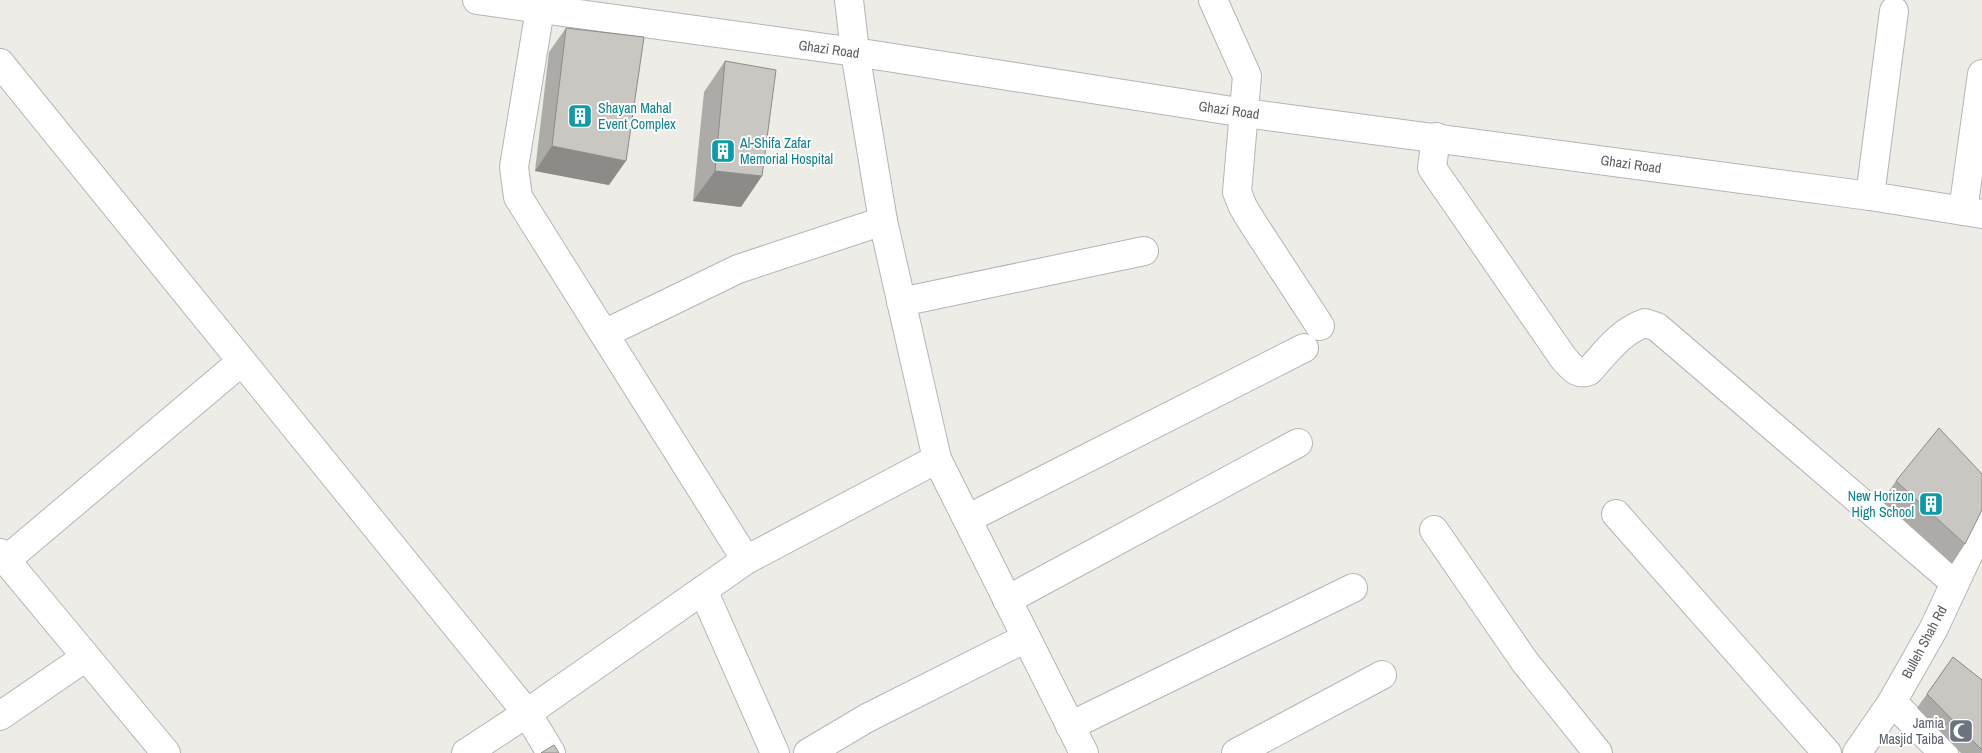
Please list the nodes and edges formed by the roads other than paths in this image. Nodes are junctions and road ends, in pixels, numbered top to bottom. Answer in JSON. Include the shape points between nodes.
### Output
{"nodes":[{"id":1,"x":478,"y":0,"type":"edge"},
{"id":2,"x":849,"y":0,"type":"edge"},
{"id":3,"x":1213,"y":0,"type":"edge"},
{"id":4,"x":540,"y":9,"type":"junction"},
{"id":5,"x":1894,"y":11,"type":"dead end"},
{"id":6,"x":855,"y":52,"type":"junction"},
{"id":7,"x":0,"y":63,"type":"edge"},
{"id":8,"x":1982,"y":74,"type":"edge"},
{"id":9,"x":1245,"y":113,"type":"junction"},
{"id":10,"x":1436,"y":137,"type":"junction"},
{"id":11,"x":1870,"y":196,"type":"junction"},
{"id":12,"x":1972,"y":212,"type":"edge"},
{"id":13,"x":883,"y":222,"type":"junction"},
{"id":14,"x":1144,"y":251,"type":"dead end"},
{"id":15,"x":901,"y":302,"type":"junction"},
{"id":16,"x":604,"y":334,"type":"junction"},
{"id":17,"x":241,"y":362,"type":"junction"},
{"id":18,"x":1298,"y":443,"type":"dead end"},
{"id":19,"x":937,"y":460,"type":"junction"},
{"id":20,"x":1616,"y":514,"type":"dead end"},
{"id":21,"x":967,"y":519,"type":"junction"},
{"id":22,"x":1434,"y":530,"type":"dead end"},
{"id":23,"x":1981,"y":530,"type":"edge"},
{"id":24,"x":3,"y":557,"type":"edge"},
{"id":25,"x":746,"y":560,"type":"junction"},
{"id":26,"x":1954,"y":582,"type":"junction"},
{"id":27,"x":1353,"y":588,"type":"dead end"},
{"id":28,"x":704,"y":590,"type":"junction"},
{"id":29,"x":1007,"y":600,"type":"junction"},
{"id":30,"x":1026,"y":638,"type":"junction"},
{"id":31,"x":86,"y":657,"type":"junction"},
{"id":32,"x":1382,"y":676,"type":"dead end"},
{"id":33,"x":1892,"y":702,"type":"junction"},
{"id":34,"x":527,"y":713,"type":"junction"},
{"id":35,"x":0,"y":716,"type":"edge"},
{"id":36,"x":1070,"y":726,"type":"junction"},
{"id":37,"x":166,"y":753,"type":"edge"},
{"id":38,"x":466,"y":753,"type":"edge"},
{"id":39,"x":551,"y":753,"type":"edge"},
{"id":40,"x":775,"y":753,"type":"edge"},
{"id":41,"x":808,"y":753,"type":"edge"},
{"id":42,"x":1084,"y":753,"type":"edge"},
{"id":43,"x":1236,"y":753,"type":"edge"},
{"id":44,"x":1598,"y":753,"type":"edge"},
{"id":45,"x":1828,"y":753,"type":"edge"},
{"id":46,"x":1856,"y":753,"type":"edge"},
{"id":47,"x":1944,"y":753,"type":"edge"}],
"edges":[{"from":1,"to":4,"type":"street","name":"Ghazi Road"},
{"from":2,"to":6,"type":"street"},
{"from":3,"to":9,"type":"street","via":[[1247,76]]},
{"from":4,"to":6,"type":"street","name":"Ghazi Road"},
{"from":4,"to":16,"type":"street","via":[[514,167],[518,197]]},
{"from":5,"to":11,"type":"street"},
{"from":6,"to":9,"type":"street","name":"Ghazi Road"},
{"from":6,"to":13,"type":"street"},
{"from":7,"to":17,"type":"street"},
{"from":8,"to":12,"type":"street"},
{"from":9,"to":10,"type":"street","name":"Ghazi Road"},
{"from":9,"to":21,"type":"street","via":[[1238,192],[1312,337]]},
{"from":10,"to":11,"type":"street","name":"Ghazi Road"},
{"from":10,"to":26,"type":"street","via":[[1432,168],[1576,372],[1589,371],[1622,335],[1634,327],[1646,323],[1657,327]]},
{"from":11,"to":12,"type":"street","name":"Ghazi Road"},
{"from":13,"to":15,"type":"street"},
{"from":13,"to":16,"type":"street","via":[[738,269]]},
{"from":14,"to":15,"type":"street"},
{"from":15,"to":19,"type":"street"},
{"from":16,"to":25,"type":"street"},
{"from":17,"to":24,"type":"street"},
{"from":17,"to":34,"type":"street"},
{"from":18,"to":29,"type":"street"},
{"from":19,"to":21,"type":"street"},
{"from":19,"to":25,"type":"street"},
{"from":20,"to":45,"type":"street"},
{"from":21,"to":29,"type":"street"},
{"from":22,"to":44,"type":"street","via":[[1525,662]]},
{"from":23,"to":26,"type":"street","name":"Bulleh Shah Rd"},
{"from":24,"to":31,"type":"street"},
{"from":25,"to":28,"type":"street"},
{"from":26,"to":33,"type":"street","name":"Bulleh Shah Rd","via":[[1934,628]]},
{"from":27,"to":36,"type":"street"},
{"from":28,"to":34,"type":"street"},
{"from":28,"to":40,"type":"street"},
{"from":29,"to":30,"type":"street"},
{"from":30,"to":36,"type":"street"},
{"from":30,"to":41,"type":"street","via":[[867,718]]},
{"from":31,"to":35,"type":"street"},
{"from":31,"to":37,"type":"street"},
{"from":32,"to":43,"type":"street"},
{"from":33,"to":46,"type":"street","name":"Bulleh Shah Rd"},
{"from":33,"to":47,"type":"street"},
{"from":34,"to":38,"type":"street"},
{"from":34,"to":39,"type":"street"},
{"from":36,"to":42,"type":"street"}]}
